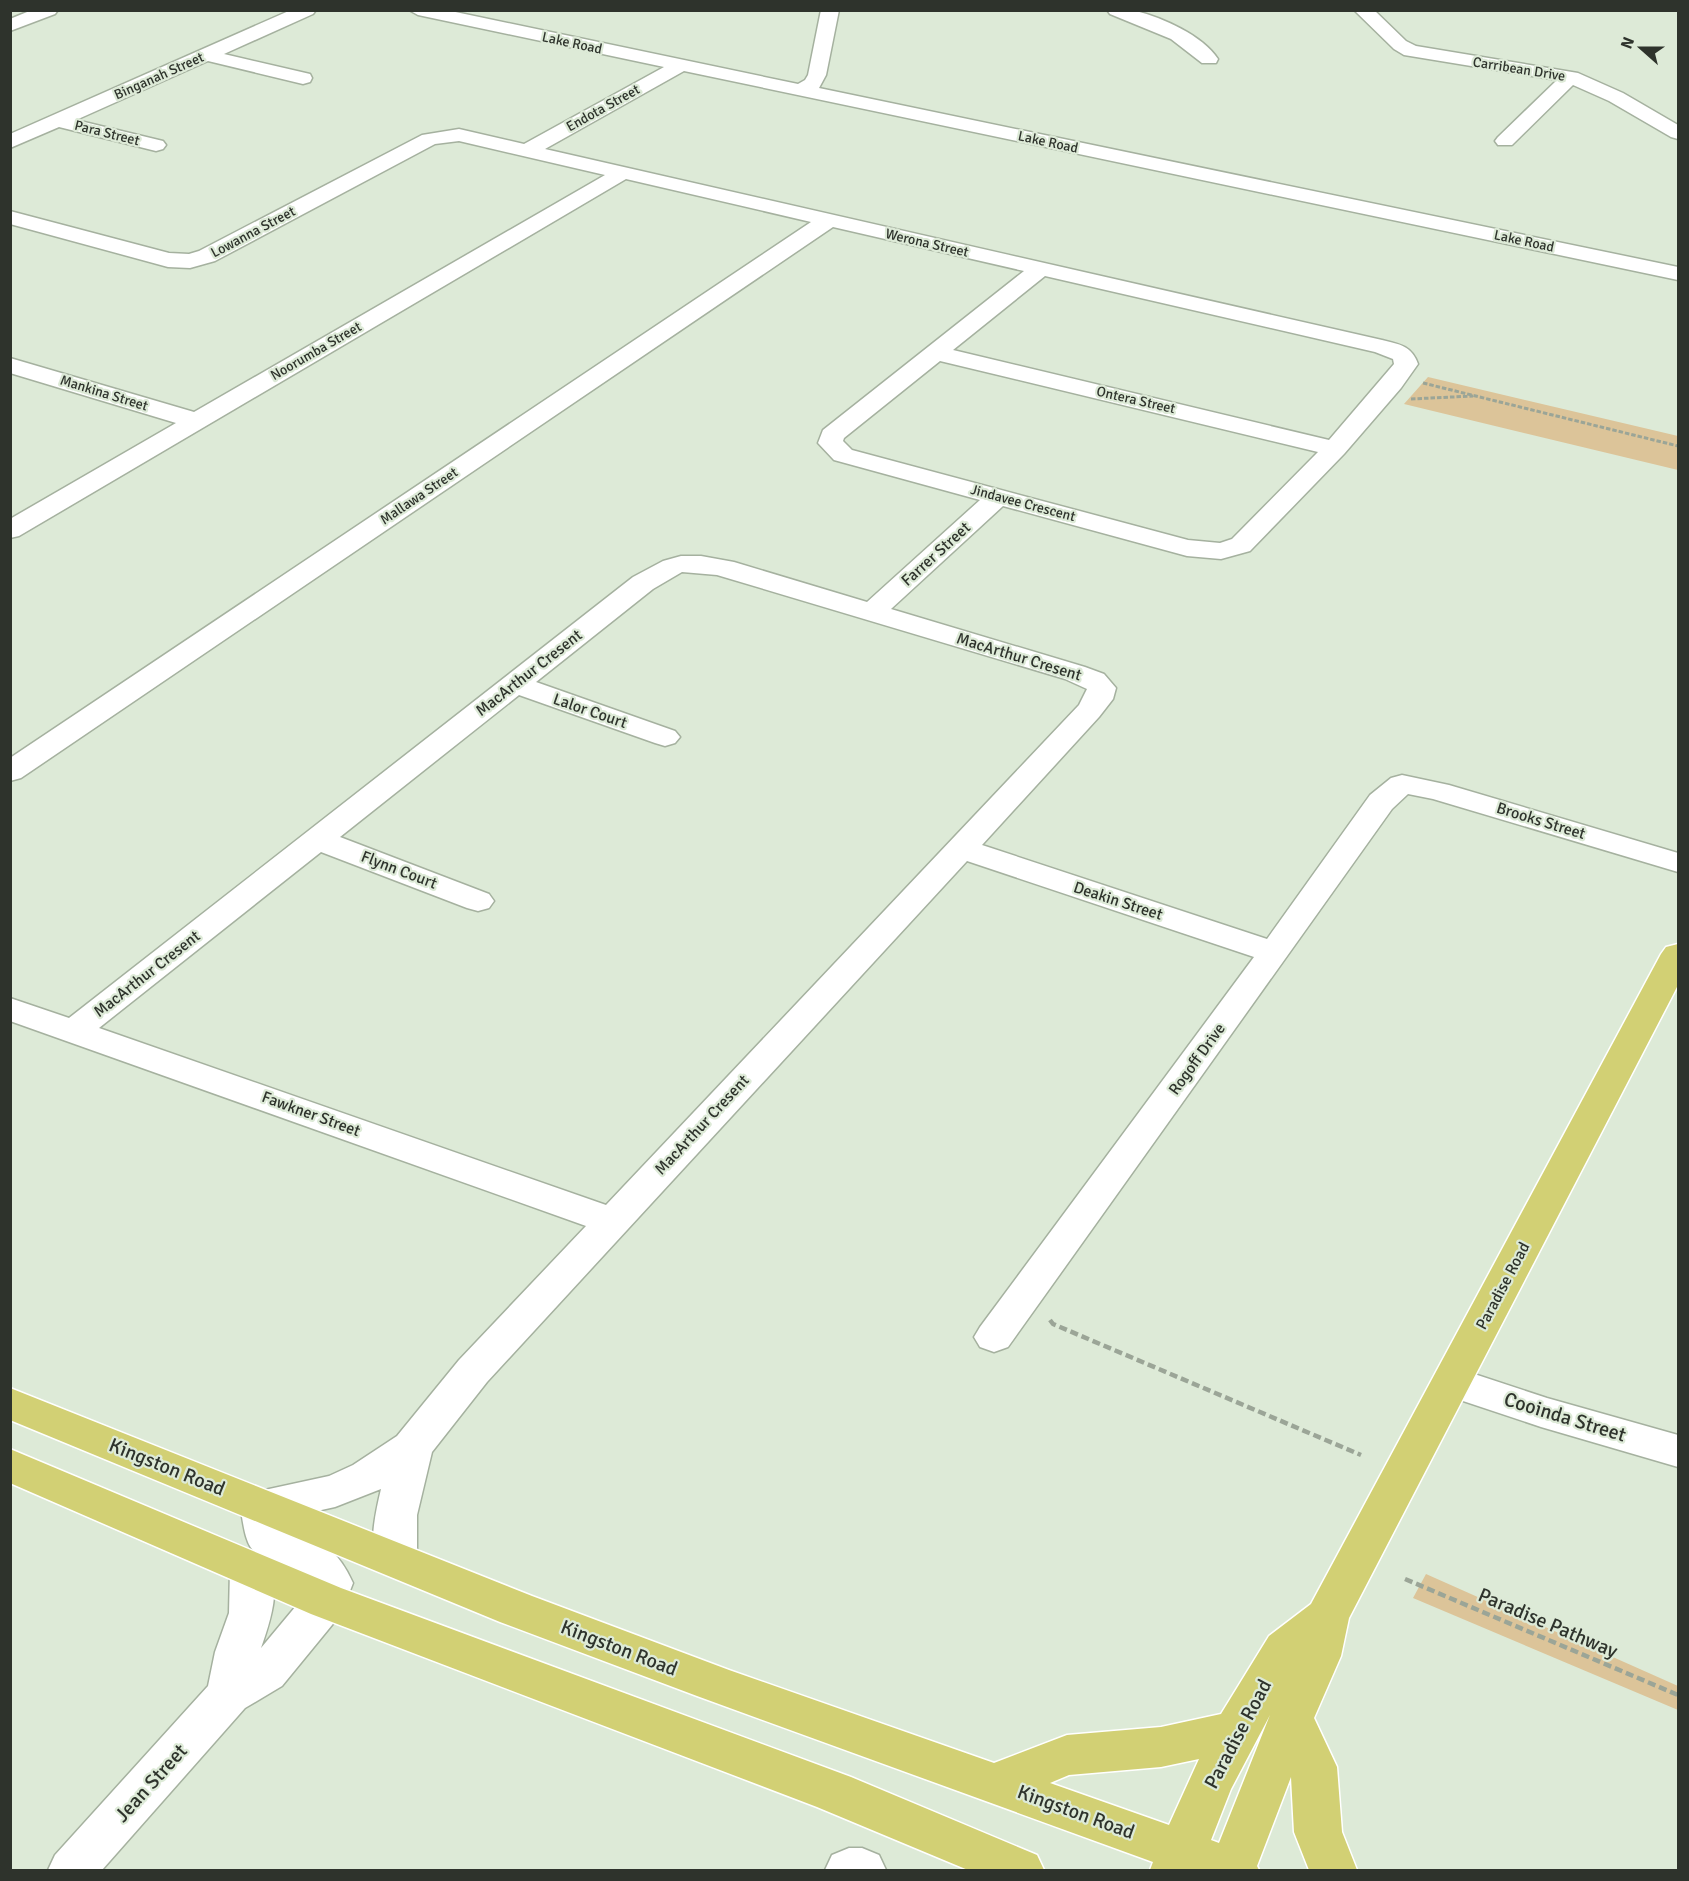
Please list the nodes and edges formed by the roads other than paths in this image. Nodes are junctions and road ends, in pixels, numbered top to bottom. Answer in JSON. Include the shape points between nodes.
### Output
{"nodes":[{"id":1,"x":49,"y":10,"type":"edge"},
{"id":2,"x":307,"y":10,"type":"edge"},
{"id":3,"x":418,"y":10,"type":"edge"},
{"id":4,"x":830,"y":10,"type":"edge"},
{"id":5,"x":1372,"y":10,"type":"edge"},
{"id":6,"x":1363,"y":11,"type":"edge"},
{"id":7,"x":1126,"y":12,"type":"edge"},
{"id":8,"x":10,"y":26,"type":"edge"},
{"id":9,"x":207,"y":55,"type":"junction"},
{"id":10,"x":1209,"y":59,"type":"dead end"},
{"id":11,"x":680,"y":66,"type":"junction"},
{"id":12,"x":1571,"y":77,"type":"junction"},
{"id":13,"x":303,"y":78,"type":"dead end"},
{"id":14,"x":801,"y":90,"type":"junction"},
{"id":15,"x":58,"y":121,"type":"junction"},
{"id":16,"x":1678,"y":133,"type":"edge"},
{"id":17,"x":449,"y":135,"type":"joint"},
{"id":18,"x":1505,"y":141,"type":"dead end"},
{"id":19,"x":10,"y":142,"type":"edge"},
{"id":20,"x":156,"y":145,"type":"dead end"},
{"id":21,"x":526,"y":151,"type":"junction"},
{"id":22,"x":622,"y":173,"type":"junction"},
{"id":23,"x":10,"y":217,"type":"edge"},
{"id":24,"x":829,"y":220,"type":"junction"},
{"id":25,"x":1041,"y":269,"type":"junction"},
{"id":26,"x":1678,"y":273,"type":"edge"},
{"id":27,"x":936,"y":353,"type":"junction"},
{"id":28,"x":1403,"y":355,"type":"joint"},
{"id":29,"x":10,"y":365,"type":"edge"},
{"id":30,"x":197,"y":421,"type":"junction"},
{"id":31,"x":1335,"y":449,"type":"junction"},
{"id":32,"x":999,"y":496,"type":"junction"},
{"id":33,"x":10,"y":530,"type":"edge"},
{"id":34,"x":872,"y":612,"type":"junction"},
{"id":35,"x":515,"y":684,"type":"junction"},
{"id":36,"x":665,"y":737,"type":"dead end"},
{"id":37,"x":10,"y":772,"type":"edge"},
{"id":38,"x":1402,"y":784,"type":"joint"},
{"id":39,"x":319,"y":840,"type":"junction"},
{"id":40,"x":962,"y":849,"type":"junction"},
{"id":41,"x":1678,"y":863,"type":"edge"},
{"id":42,"x":478,"y":901,"type":"dead end"},
{"id":43,"x":1274,"y":952,"type":"junction"},
{"id":44,"x":1678,"y":954,"type":"edge"},
{"id":45,"x":10,"y":1009,"type":"edge"},
{"id":46,"x":75,"y":1030,"type":"junction"},
{"id":47,"x":612,"y":1221,"type":"junction"},
{"id":48,"x":994,"y":1337,"type":"dead end"},
{"id":49,"x":1453,"y":1382,"type":"junction"},
{"id":50,"x":10,"y":1403,"type":"edge"},
{"id":51,"x":412,"y":1447,"type":"junction"},
{"id":52,"x":1678,"y":1451,"type":"edge"},
{"id":53,"x":10,"y":1465,"type":"edge"},
{"id":54,"x":261,"y":1506,"type":"junction"},
{"id":55,"x":395,"y":1560,"type":"junction"},
{"id":56,"x":252,"y":1570,"type":"junction"},
{"id":57,"x":326,"y":1601,"type":"junction"},
{"id":58,"x":1327,"y":1617,"type":"junction"},
{"id":59,"x":229,"y":1694,"type":"junction"},
{"id":60,"x":1291,"y":1718,"type":"junction"},
{"id":61,"x":1236,"y":1731,"type":"junction"},
{"id":62,"x":997,"y":1783,"type":"junction"},
{"id":63,"x":1178,"y":1861,"type":"edge"},
{"id":64,"x":72,"y":1870,"type":"edge"},
{"id":65,"x":849,"y":1870,"type":"edge"},
{"id":66,"x":862,"y":1870,"type":"edge"},
{"id":67,"x":1020,"y":1870,"type":"edge"},
{"id":68,"x":1233,"y":1870,"type":"edge"},
{"id":69,"x":1333,"y":1870,"type":"edge"}],
"edges":[{"from":1,"to":8,"type":"street"},
{"from":2,"to":9,"type":"street","name":"Binganah Street"},
{"from":3,"to":11,"type":"street","name":"Lake Road"},
{"from":4,"to":14,"type":"street","via":[[817,75],[812,84]]},
{"from":5,"to":6,"type":"street"},
{"from":6,"to":12,"type":"street","name":"Carribean Drive","via":[[1411,51]]},
{"from":7,"to":10,"type":"street","via":[[1180,35]]},
{"from":9,"to":13,"type":"street"},
{"from":9,"to":15,"type":"street","name":"Binganah Street"},
{"from":11,"to":14,"type":"street","name":"Lake Road"},
{"from":11,"to":21,"type":"street","name":"Endota Street"},
{"from":12,"to":16,"type":"street","name":"Carribean Drive","via":[[1616,97]]},
{"from":12,"to":18,"type":"street"},
{"from":14,"to":26,"type":"street","name":"Lake Road"},
{"from":15,"to":19,"type":"street","name":"Binganah Street"},
{"from":15,"to":20,"type":"street","name":"Para Street"},
{"from":17,"to":21,"type":"street","name":"Werona Street"},
{"from":17,"to":23,"type":"street","name":"Lowanna Street","via":[[429,140],[207,256],[190,261],[168,260]]},
{"from":21,"to":22,"type":"street","name":"Werona Street"},
{"from":22,"to":24,"type":"street","name":"Werona Street"},
{"from":22,"to":30,"type":"street","name":"Noorumba Street"},
{"from":24,"to":25,"type":"street","name":"Werona Street"},
{"from":24,"to":37,"type":"street","name":"Mallawa Street"},
{"from":25,"to":27,"type":"street","name":"Jindavee Crescent"},
{"from":25,"to":28,"type":"street","name":"Werona Street"},
{"from":27,"to":31,"type":"street","name":"Ontera Street"},
{"from":27,"to":32,"type":"street","name":"Jindavee Crescent","via":[[832,435],[830,443],[843,454]]},
{"from":28,"to":31,"type":"street","name":"Jindavee Crescent","via":[[1406,364],[1401,373]]},
{"from":29,"to":30,"type":"street","name":"Mankina Street"},
{"from":30,"to":33,"type":"street","name":"Noorumba Street"},
{"from":31,"to":32,"type":"street","name":"Jindavee Crescent","via":[[1241,545],[1221,551],[1187,548]]},
{"from":32,"to":34,"type":"street","name":"Farrer Street"},
{"from":34,"to":35,"type":"street","name":"MacArthur Cresent","via":[[713,565],[685,562],[660,571],[643,583]]},
{"from":34,"to":40,"type":"street","name":"MacArthur Cresent","via":[[1094,680],[1102,688],[1089,711]]},
{"from":35,"to":36,"type":"street","name":"Lalor Court"},
{"from":35,"to":39,"type":"street","name":"MacArthur Cresent"},
{"from":38,"to":41,"type":"street","name":"Brooks Street","via":[[1438,791]]},
{"from":38,"to":43,"type":"street","name":"Rogoff Drive","via":[[1381,802]]},
{"from":39,"to":42,"type":"street","name":"Flynn Court"},
{"from":39,"to":46,"type":"street","name":"MacArthur Cresent"},
{"from":40,"to":43,"type":"street","name":"Deakin Street"},
{"from":40,"to":47,"type":"street","name":"MacArthur Cresent"},
{"from":43,"to":48,"type":"street","name":"Rogoff Drive"},
{"from":44,"to":49,"type":"main road","name":"Paradise Road"},
{"from":45,"to":46,"type":"street","name":"Fawkner Street"},
{"from":46,"to":47,"type":"street","name":"Fawkner Street"},
{"from":47,"to":51,"type":"street","name":"MacArthur Cresent","via":[[473,1371]]},
{"from":49,"to":52,"type":"street","name":"Cooinda Street","via":[[1540,1412]]},
{"from":49,"to":58,"type":"main road","name":"Paradise Road"},
{"from":50,"to":54,"type":"main road","name":"Kingston Road"},
{"from":51,"to":54,"type":"street","name":"MacArthur Cresent","via":[[355,1484]]},
{"from":51,"to":55,"type":"street","name":"MacArthur Cresent","via":[[396,1515]]},
{"from":53,"to":56,"type":"main road"},
{"from":54,"to":55,"type":"main road","name":"Kingston Road"},
{"from":54,"to":57,"type":"street","via":[[269,1539],[323,1567],[331,1583]]},
{"from":55,"to":62,"type":"main road","name":"Kingston Road","via":[[713,1683]]},
{"from":56,"to":57,"type":"main road"},
{"from":56,"to":59,"type":"street","via":[[251,1613],[237,1652]]},
{"from":57,"to":59,"type":"street","name":"Jean Street","via":[[266,1673]]},
{"from":57,"to":67,"type":"main road","via":[[834,1792]]},
{"from":58,"to":60,"type":"main road","name":"Paradise Road","via":[[1319,1656]]},
{"from":58,"to":61,"type":"main road","name":"Paradise Road","via":[[1285,1649]]},
{"from":59,"to":64,"type":"street","name":"Jean Street"},
{"from":60,"to":68,"type":"main road","name":"Paradise Road"},
{"from":60,"to":69,"type":"main road","via":[[1314,1767],[1318,1832]]},
{"from":61,"to":62,"type":"main road","via":[[1161,1747],[1067,1755]]},
{"from":61,"to":63,"type":"main road","name":"Paradise Road"},
{"from":62,"to":63,"type":"main road","name":"Kingston Road"},
{"from":63,"to":68,"type":"main road","name":"Kingston Road"},
{"from":65,"to":66,"type":"street"}]}
